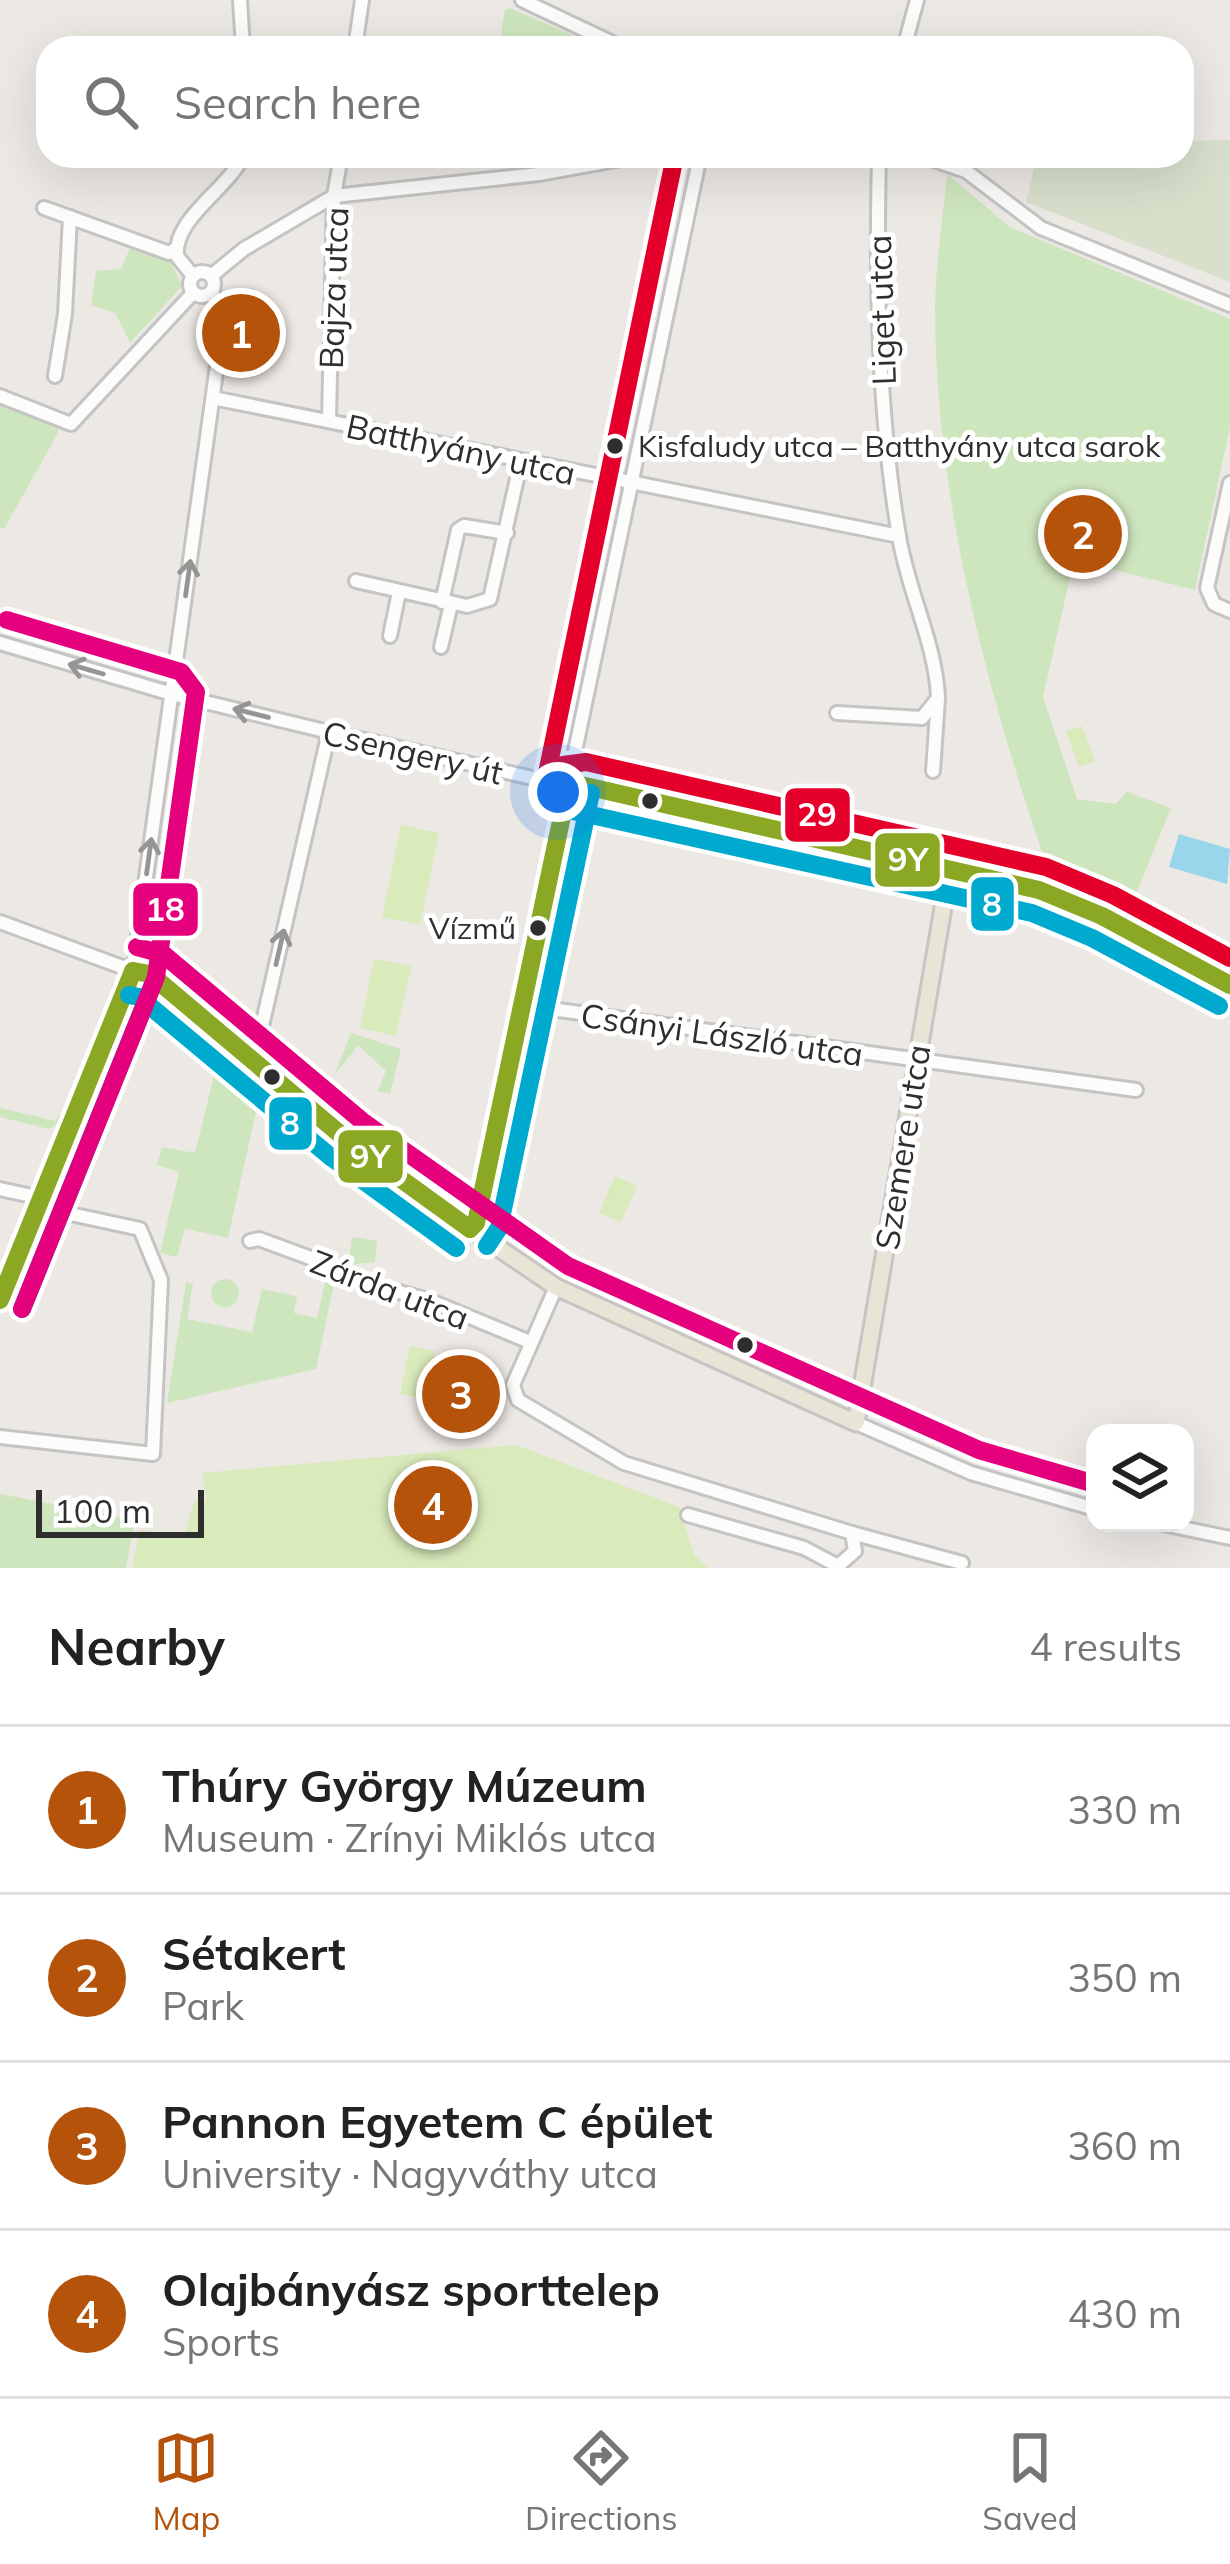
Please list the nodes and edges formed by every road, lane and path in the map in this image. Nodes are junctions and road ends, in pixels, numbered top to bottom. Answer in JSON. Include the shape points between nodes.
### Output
{"nodes":[{"id":1,"x":240,"y":0,"type":"edge"},
{"id":2,"x":362,"y":0,"type":"edge"},
{"id":3,"x":522,"y":0,"type":"edge"},
{"id":4,"x":917,"y":0,"type":"edge"},
{"id":5,"x":242,"y":36,"type":"edge"},
{"id":6,"x":358,"y":36,"type":"edge"},
{"id":7,"x":598,"y":36,"type":"edge"},
{"id":8,"x":907,"y":36,"type":"edge"},
{"id":9,"x":236,"y":168,"type":"edge"},
{"id":10,"x":339,"y":168,"type":"edge"},
{"id":11,"x":568,"y":168,"type":"edge"},
{"id":12,"x":697,"y":168,"type":"edge"},
{"id":13,"x":879,"y":168,"type":"edge"},
{"id":14,"x":960,"y":168,"type":"edge"},
{"id":15,"x":334,"y":196,"type":"junction"},
{"id":16,"x":44,"y":208,"type":"dead end"},
{"id":17,"x":70,"y":217,"type":"junction"},
{"id":18,"x":176,"y":249,"type":"junction"},
{"id":19,"x":193,"y":275,"type":"junction"},
{"id":20,"x":212,"y":283,"type":"junction"},
{"id":21,"x":193,"y":293,"type":"junction"},
{"id":22,"x":1230,"y":305,"type":"edge"},
{"id":23,"x":55,"y":376,"type":"dead end"},
{"id":24,"x":0,"y":396,"type":"edge"},
{"id":25,"x":213,"y":398,"type":"junction"},
{"id":26,"x":329,"y":421,"type":"junction"},
{"id":27,"x":521,"y":461,"type":"junction"},
{"id":28,"x":631,"y":484,"type":"junction"},
{"id":29,"x":1230,"y":484,"type":"edge"},
{"id":30,"x":507,"y":533,"type":"junction"},
{"id":31,"x":898,"y":536,"type":"junction"},
{"id":32,"x":356,"y":581,"type":"dead end"},
{"id":33,"x":399,"y":592,"type":"junction"},
{"id":34,"x":446,"y":603,"type":"junction"},
{"id":35,"x":1230,"y":611,"type":"edge"},
{"id":36,"x":390,"y":636,"type":"dead end"},
{"id":37,"x":0,"y":643,"type":"edge"},
{"id":38,"x":441,"y":646,"type":"dead end"},
{"id":39,"x":172,"y":694,"type":"junction"},
{"id":40,"x":938,"y":698,"type":"junction"},
{"id":41,"x":837,"y":713,"type":"dead end"},
{"id":42,"x":329,"y":732,"type":"junction"},
{"id":43,"x":933,"y":771,"type":"dead end"},
{"id":44,"x":568,"y":788,"type":"junction"},
{"id":45,"x":949,"y":872,"type":"junction"},
{"id":46,"x":0,"y":922,"type":"edge"},
{"id":47,"x":134,"y":971,"type":"junction"},
{"id":48,"x":1230,"y":985,"type":"edge"},
{"id":49,"x":522,"y":1005,"type":"junction"},
{"id":50,"x":254,"y":1060,"type":"junction"},
{"id":51,"x":914,"y":1060,"type":"junction"},
{"id":52,"x":1136,"y":1090,"type":"dead end"},
{"id":53,"x":0,"y":1189,"type":"edge"},
{"id":54,"x":40,"y":1203,"type":"junction"},
{"id":55,"x":470,"y":1229,"type":"junction"},
{"id":56,"x":250,"y":1241,"type":"dead end"},
{"id":57,"x":556,"y":1287,"type":"junction"},
{"id":58,"x":0,"y":1300,"type":"edge"},
{"id":59,"x":530,"y":1342,"type":"junction"},
{"id":60,"x":856,"y":1423,"type":"junction"},
{"id":61,"x":0,"y":1437,"type":"edge"},
{"id":62,"x":1086,"y":1506,"type":"edge"},
{"id":63,"x":688,"y":1514,"type":"dead end"},
{"id":64,"x":1194,"y":1530,"type":"edge"},
{"id":65,"x":852,"y":1533,"type":"junction"},
{"id":66,"x":1230,"y":1538,"type":"edge"},
{"id":67,"x":962,"y":1562,"type":"dead end"}],
"edges":[{"from":1,"to":5,"type":"street"},
{"from":2,"to":6,"type":"street"},
{"from":3,"to":7,"type":"street"},
{"from":4,"to":8,"type":"street"},
{"from":9,"to":18,"type":"street"},
{"from":10,"to":15,"type":"street","name":"Bajza utca"},
{"from":11,"to":15,"type":"street"},
{"from":12,"to":28,"type":"street"},
{"from":13,"to":31,"type":"street","name":"Liget utca","via":[[884,386]]},
{"from":14,"to":22,"type":"street","via":[[1041,228]]},
{"from":15,"to":20,"type":"street","via":[[244,248]]},
{"from":15,"to":26,"type":"street","name":"Bajza utca"},
{"from":16,"to":17,"type":"street"},
{"from":17,"to":18,"type":"street"},
{"from":17,"to":23,"type":"street"},
{"from":18,"to":19,"type":"street"},
{"from":19,"to":20,"type":"street"},
{"from":19,"to":21,"type":"street"},
{"from":20,"to":21,"type":"street","via":[[205,296]]},
{"from":20,"to":25,"type":"street","via":[[224,322]]},
{"from":21,"to":24,"type":"street","via":[[71,424]]},
{"from":25,"to":26,"type":"street","name":"Batthyány utca"},
{"from":39,"to":25,"type":"street","one_way":true},
{"from":26,"to":27,"type":"street","name":"Batthyány utca"},
{"from":27,"to":28,"type":"street","name":"Batthyány utca"},
{"from":27,"to":30,"type":"street"},
{"from":28,"to":31,"type":"street","name":"Batthyány utca"},
{"from":28,"to":44,"type":"street"},
{"from":29,"to":35,"type":"street","via":[[1207,588],[1210,600]]},
{"from":30,"to":34,"type":"street","via":[[490,599]]},
{"from":30,"to":34,"type":"street","via":[[458,530]]},
{"from":31,"to":40,"type":"street"},
{"from":32,"to":33,"type":"street"},
{"from":33,"to":34,"type":"street"},
{"from":33,"to":36,"type":"street"},
{"from":34,"to":38,"type":"street"},
{"from":39,"to":37,"type":"street","name":"Csengery út","one_way":true},
{"from":42,"to":39,"type":"street","name":"Csengery út","one_way":true},
{"from":47,"to":39,"type":"street","one_way":true},
{"from":40,"to":41,"type":"street","via":[[922,718]]},
{"from":40,"to":43,"type":"street"},
{"from":42,"to":44,"type":"street","name":"Csengery út"},
{"from":50,"to":42,"type":"street","one_way":true},
{"from":44,"to":45,"type":"street","name":"Csengery út"},
{"from":44,"to":49,"type":"street"},
{"from":45,"to":48,"type":"main road","name":"Csengery út","via":[[1000,878],[1076,903]]},
{"from":45,"to":51,"type":"main road","name":"Szemere utca"},
{"from":46,"to":47,"type":"street"},
{"from":47,"to":50,"type":"main road","via":[[150,974]]},
{"from":47,"to":54,"type":"main road"},
{"from":49,"to":51,"type":"street","name":"Csányi László utca"},
{"from":49,"to":55,"type":"street"},
{"from":50,"to":55,"type":"main road"},
{"from":51,"to":52,"type":"street","name":"Csányi László utca"},
{"from":51,"to":60,"type":"main road","name":"Szemere utca"},
{"from":53,"to":54,"type":"street"},
{"from":54,"to":58,"type":"main road"},
{"from":54,"to":61,"type":"street","via":[[140,1229],[161,1280],[153,1454]]},
{"from":55,"to":57,"type":"main road"},
{"from":56,"to":59,"type":"street","name":"Zárda utca"},
{"from":57,"to":59,"type":"street"},
{"from":57,"to":60,"type":"main road"},
{"from":59,"to":65,"type":"street","via":[[513,1392],[535,1412],[623,1463]]},
{"from":60,"to":62,"type":"street","via":[[987,1479]]},
{"from":63,"to":65,"type":"street","via":[[838,1566],[853,1556]]},
{"from":64,"to":66,"type":"street"},
{"from":65,"to":67,"type":"street"}]}
